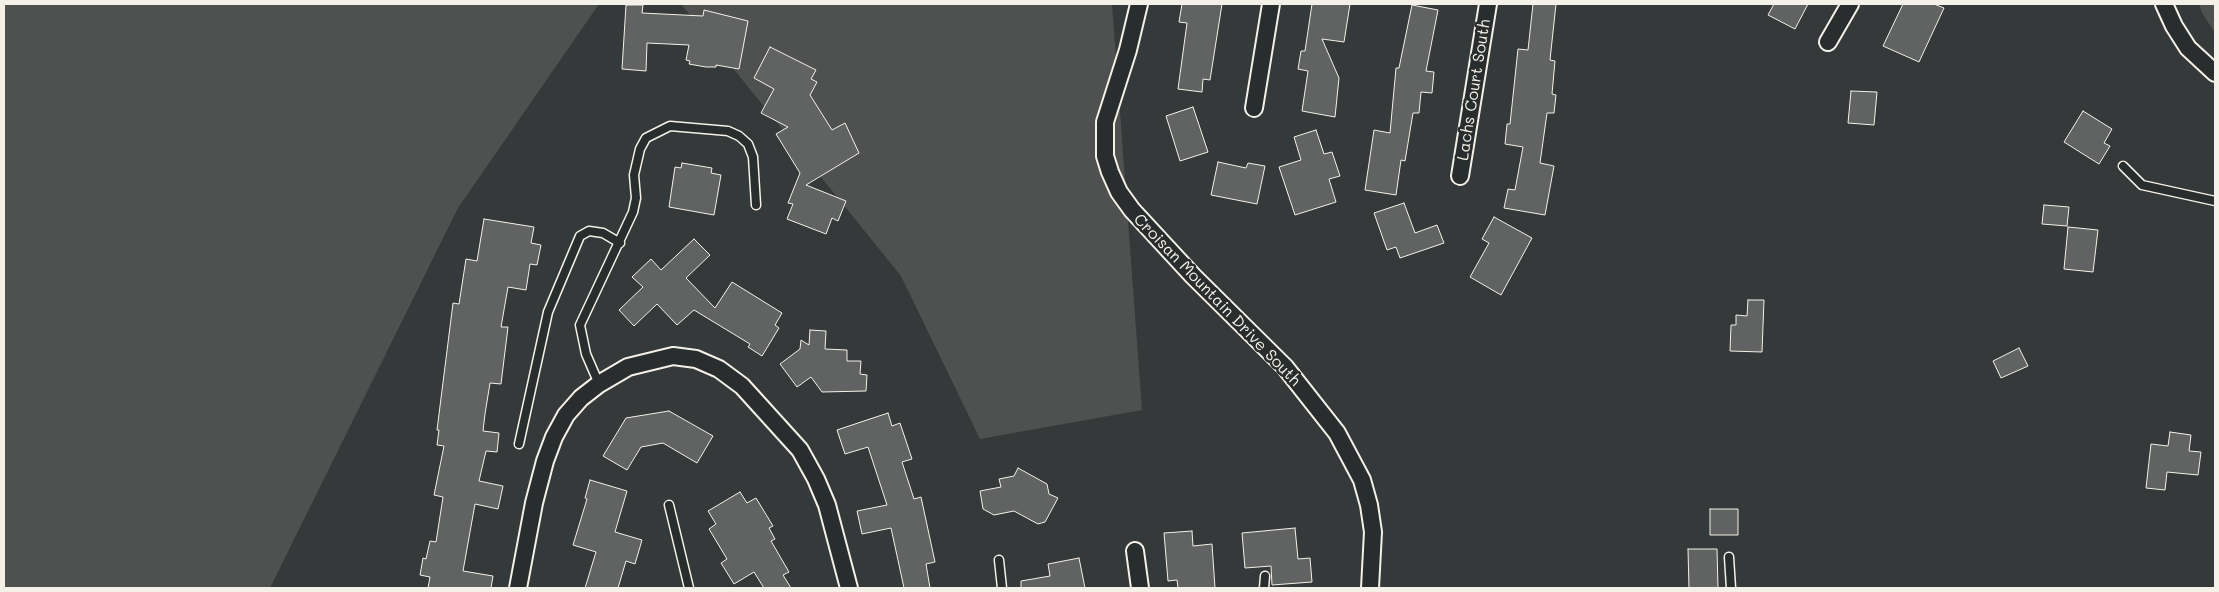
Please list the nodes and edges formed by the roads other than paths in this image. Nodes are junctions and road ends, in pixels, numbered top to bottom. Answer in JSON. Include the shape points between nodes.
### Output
{"nodes":[{"id":1,"x":1139,"y":4,"type":"edge"},
{"id":2,"x":1270,"y":4,"type":"edge"},
{"id":3,"x":1488,"y":4,"type":"edge"},
{"id":4,"x":1850,"y":4,"type":"edge"},
{"id":5,"x":2164,"y":4,"type":"edge"},
{"id":6,"x":1828,"y":42,"type":"dead end"},
{"id":7,"x":2215,"y":73,"type":"edge"},
{"id":8,"x":1254,"y":108,"type":"dead end"},
{"id":9,"x":2123,"y":166,"type":"dead end"},
{"id":10,"x":1460,"y":176,"type":"dead end"},
{"id":11,"x":2215,"y":201,"type":"edge"},
{"id":12,"x":756,"y":205,"type":"dead end"},
{"id":13,"x":620,"y":243,"type":"junction"},
{"id":14,"x":599,"y":384,"type":"junction"},
{"id":15,"x":519,"y":444,"type":"dead end"},
{"id":16,"x":669,"y":505,"type":"dead end"},
{"id":17,"x":1135,"y":551,"type":"dead end"},
{"id":18,"x":1729,"y":556,"type":"dead end"},
{"id":19,"x":999,"y":560,"type":"dead end"},
{"id":20,"x":1265,"y":576,"type":"dead end"},
{"id":21,"x":518,"y":588,"type":"edge"},
{"id":22,"x":689,"y":588,"type":"edge"},
{"id":23,"x":849,"y":588,"type":"edge"},
{"id":24,"x":1002,"y":588,"type":"edge"},
{"id":25,"x":1140,"y":588,"type":"edge"},
{"id":26,"x":1264,"y":588,"type":"edge"},
{"id":27,"x":1370,"y":588,"type":"edge"},
{"id":28,"x":1731,"y":588,"type":"edge"}],
"edges":[{"from":1,"to":27,"type":"street","name":"Croisan Mountain Drive South","via":[[1105,122],[1105,156],[1110,172],[1132,210],[1285,367],[1337,433],[1362,480],[1369,505],[1373,547]]},
{"from":2,"to":8,"type":"street"},
{"from":3,"to":10,"type":"street","name":"Lachs Court South"},
{"from":4,"to":6,"type":"street"},
{"from":5,"to":7,"type":"street","via":[[2188,48]]},
{"from":9,"to":11,"type":"lane","via":[[2142,185]]},
{"from":12,"to":13,"type":"lane","via":[[754,157],[748,144],[728,131],[670,126],[646,138],[640,149],[634,175],[634,212]]},
{"from":13,"to":14,"type":"lane","via":[[580,325],[586,354]]},
{"from":13,"to":15,"type":"lane","via":[[603,233],[589,231],[580,236],[548,312]]},
{"from":14,"to":21,"type":"street","via":[[566,415],[554,437],[534,503]]},
{"from":14,"to":23,"type":"street","via":[[628,367],[673,356],[696,359],[719,369],[742,386],[800,450],[816,479],[827,505]]},
{"from":16,"to":22,"type":"lane"},
{"from":17,"to":25,"type":"street"},
{"from":18,"to":28,"type":"lane"},
{"from":19,"to":24,"type":"lane"},
{"from":20,"to":26,"type":"lane"}]}
